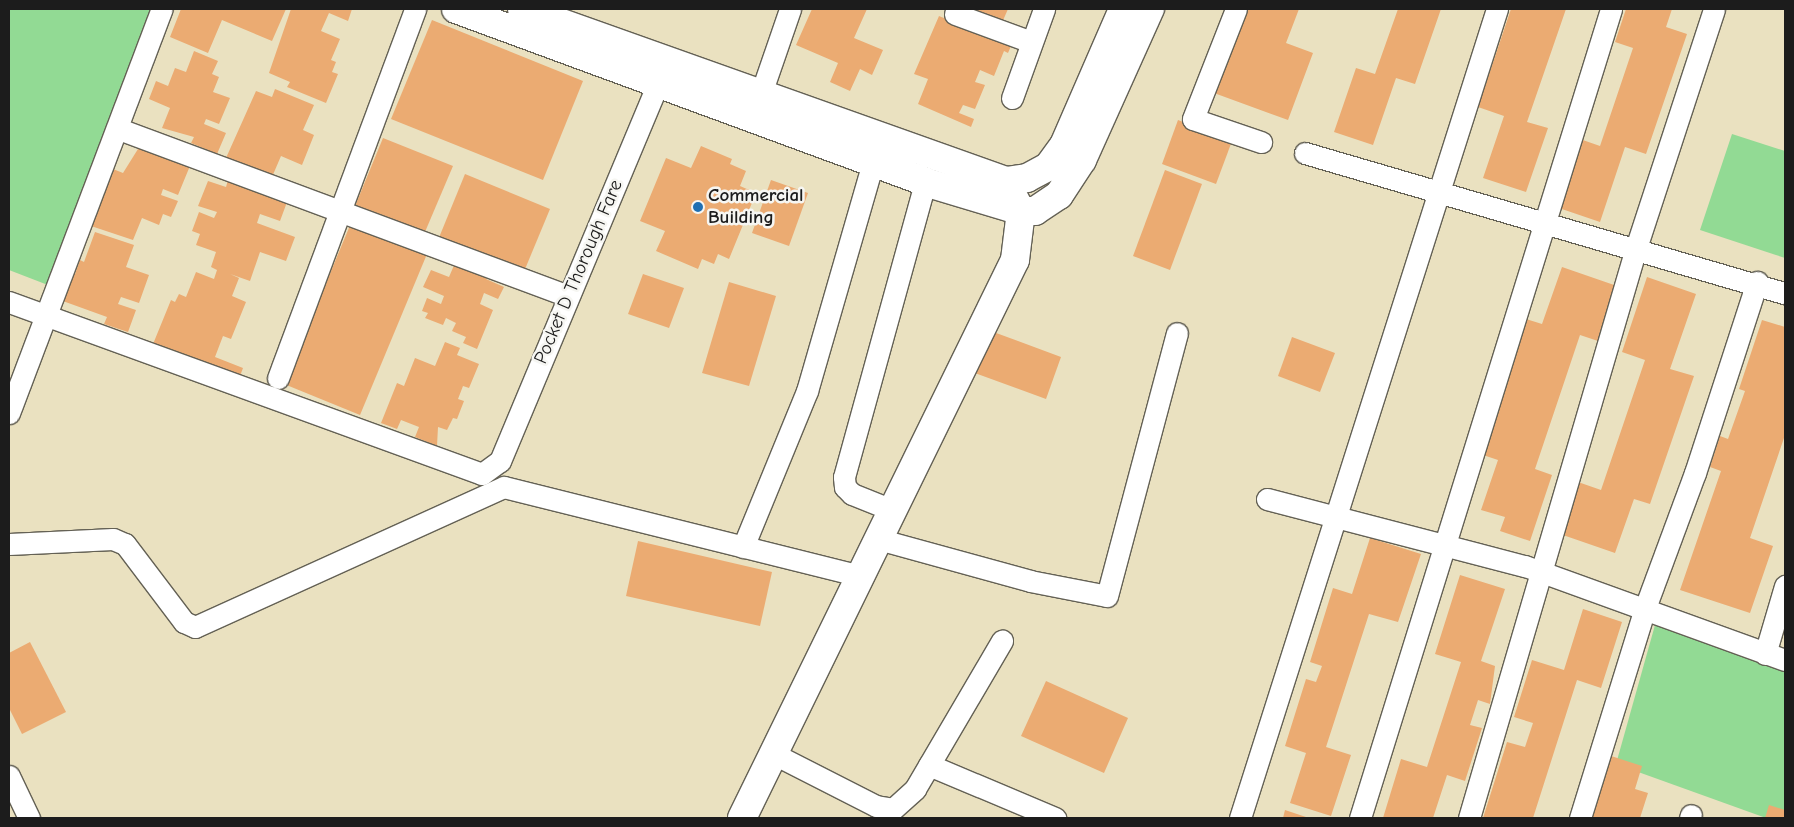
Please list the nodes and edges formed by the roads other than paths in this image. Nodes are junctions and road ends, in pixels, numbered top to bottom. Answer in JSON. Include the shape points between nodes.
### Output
{"nodes":[{"id":1,"x":162,"y":9,"type":"edge"},
{"id":2,"x":415,"y":9,"type":"edge"},
{"id":3,"x":456,"y":9,"type":"edge"},
{"id":4,"x":790,"y":9,"type":"edge"},
{"id":5,"x":1044,"y":9,"type":"edge"},
{"id":6,"x":1123,"y":9,"type":"edge"},
{"id":7,"x":1150,"y":9,"type":"edge"},
{"id":8,"x":1236,"y":9,"type":"edge"},
{"id":9,"x":1497,"y":9,"type":"edge"},
{"id":10,"x":1611,"y":9,"type":"edge"},
{"id":11,"x":1714,"y":9,"type":"edge"},
{"id":12,"x":955,"y":14,"type":"dead end"},
{"id":13,"x":537,"y":18,"type":"edge"},
{"id":14,"x":1031,"y":42,"type":"junction"},
{"id":15,"x":662,"y":72,"type":"junction"},
{"id":16,"x":761,"y":92,"type":"junction"},
{"id":17,"x":1012,"y":98,"type":"dead end"},
{"id":18,"x":753,"y":118,"type":"junction"},
{"id":19,"x":119,"y":129,"type":"junction"},
{"id":20,"x":1261,"y":142,"type":"dead end"},
{"id":21,"x":1305,"y":153,"type":"dead end"},
{"id":22,"x":873,"y":162,"type":"junction"},
{"id":23,"x":1006,"y":181,"type":"junction"},
{"id":24,"x":925,"y":182,"type":"junction"},
{"id":25,"x":1437,"y":192,"type":"junction"},
{"id":26,"x":340,"y":210,"type":"junction"},
{"id":27,"x":1021,"y":211,"type":"junction"},
{"id":28,"x":1545,"y":222,"type":"junction"},
{"id":29,"x":1636,"y":248,"type":"junction"},
{"id":30,"x":1757,"y":282,"type":"junction"},
{"id":31,"x":1785,"y":293,"type":"edge"},
{"id":32,"x":568,"y":296,"type":"junction"},
{"id":33,"x":9,"y":302,"type":"edge"},
{"id":34,"x":46,"y":316,"type":"junction"},
{"id":35,"x":1177,"y":333,"type":"dead end"},
{"id":36,"x":278,"y":378,"type":"dead end"},
{"id":37,"x":9,"y":413,"type":"edge"},
{"id":38,"x":1267,"y":499,"type":"dead end"},
{"id":39,"x":892,"y":510,"type":"junction"},
{"id":40,"x":1337,"y":518,"type":"junction"},
{"id":41,"x":878,"y":539,"type":"junction"},
{"id":42,"x":9,"y":544,"type":"edge"},
{"id":43,"x":744,"y":547,"type":"junction"},
{"id":44,"x":1446,"y":548,"type":"junction"},
{"id":45,"x":1544,"y":573,"type":"junction"},
{"id":46,"x":860,"y":576,"type":"junction"},
{"id":47,"x":1785,"y":586,"type":"edge"},
{"id":48,"x":1644,"y":608,"type":"junction"},
{"id":49,"x":1002,"y":640,"type":"dead end"},
{"id":50,"x":1775,"y":657,"type":"edge"},
{"id":51,"x":774,"y":754,"type":"junction"},
{"id":52,"x":928,"y":765,"type":"junction"},
{"id":53,"x":9,"y":776,"type":"edge"},
{"id":54,"x":29,"y":818,"type":"edge"},
{"id":55,"x":742,"y":818,"type":"edge"},
{"id":56,"x":1055,"y":818,"type":"edge"},
{"id":57,"x":1240,"y":818,"type":"edge"},
{"id":58,"x":1360,"y":818,"type":"edge"},
{"id":59,"x":1469,"y":818,"type":"edge"},
{"id":60,"x":1580,"y":818,"type":"edge"}],
"edges":[{"from":1,"to":19,"type":"street"},
{"from":2,"to":26,"type":"street"},
{"from":3,"to":13,"type":"street"},
{"from":4,"to":16,"type":"street"},
{"from":5,"to":14,"type":"street"},
{"from":6,"to":23,"type":"street","via":[[1078,116],[1054,160],[1027,178]]},
{"from":7,"to":27,"type":"street","via":[[1082,160],[1059,194],[1035,211]]},
{"from":8,"to":20,"type":"street","via":[[1193,120]]},
{"from":9,"to":25,"type":"street"},
{"from":10,"to":28,"type":"street"},
{"from":11,"to":29,"type":"street"},
{"from":12,"to":14,"type":"street"},
{"from":13,"to":15,"type":"street"},
{"from":14,"to":17,"type":"street"},
{"from":15,"to":16,"type":"street"},
{"from":15,"to":18,"type":"street"},
{"from":15,"to":32,"type":"street","name":"Pocket D Thorough Fare"},
{"from":16,"to":18,"type":"street"},
{"from":16,"to":23,"type":"street"},
{"from":18,"to":22,"type":"street"},
{"from":19,"to":26,"type":"street"},
{"from":19,"to":34,"type":"street"},
{"from":21,"to":25,"type":"street"},
{"from":22,"to":24,"type":"street"},
{"from":22,"to":43,"type":"street","via":[[807,391]]},
{"from":23,"to":27,"type":"street"},
{"from":24,"to":27,"type":"street"},
{"from":24,"to":39,"type":"street","via":[[844,477],[845,487],[852,494]]},
{"from":25,"to":28,"type":"street"},
{"from":25,"to":40,"type":"street"},
{"from":26,"to":32,"type":"street"},
{"from":26,"to":36,"type":"street"},
{"from":27,"to":39,"type":"street","via":[[1015,260]]},
{"from":28,"to":29,"type":"street"},
{"from":28,"to":44,"type":"street"},
{"from":29,"to":30,"type":"street"},
{"from":29,"to":45,"type":"street"},
{"from":30,"to":31,"type":"street"},
{"from":30,"to":48,"type":"street"},
{"from":32,"to":34,"type":"street","name":"Pocket D Thorough Fare","via":[[500,461],[482,474]]},
{"from":33,"to":34,"type":"street"},
{"from":34,"to":37,"type":"street"},
{"from":35,"to":41,"type":"street","via":[[1106,596],[1030,581]]},
{"from":38,"to":40,"type":"street"},
{"from":39,"to":41,"type":"street"},
{"from":40,"to":44,"type":"street"},
{"from":40,"to":57,"type":"street"},
{"from":41,"to":46,"type":"street"},
{"from":42,"to":43,"type":"street","via":[[113,539],[125,544],[184,622],[195,627],[504,487]]},
{"from":43,"to":46,"type":"street"},
{"from":44,"to":45,"type":"street"},
{"from":44,"to":58,"type":"street"},
{"from":45,"to":48,"type":"street"},
{"from":45,"to":59,"type":"street"},
{"from":46,"to":51,"type":"street"},
{"from":47,"to":50,"type":"street"},
{"from":48,"to":50,"type":"street"},
{"from":48,"to":60,"type":"street"},
{"from":49,"to":52,"type":"street"},
{"from":51,"to":52,"type":"street","via":[[876,806],[893,809],[915,789]]},
{"from":51,"to":55,"type":"street"},
{"from":52,"to":56,"type":"street"},
{"from":53,"to":54,"type":"street"}]}
